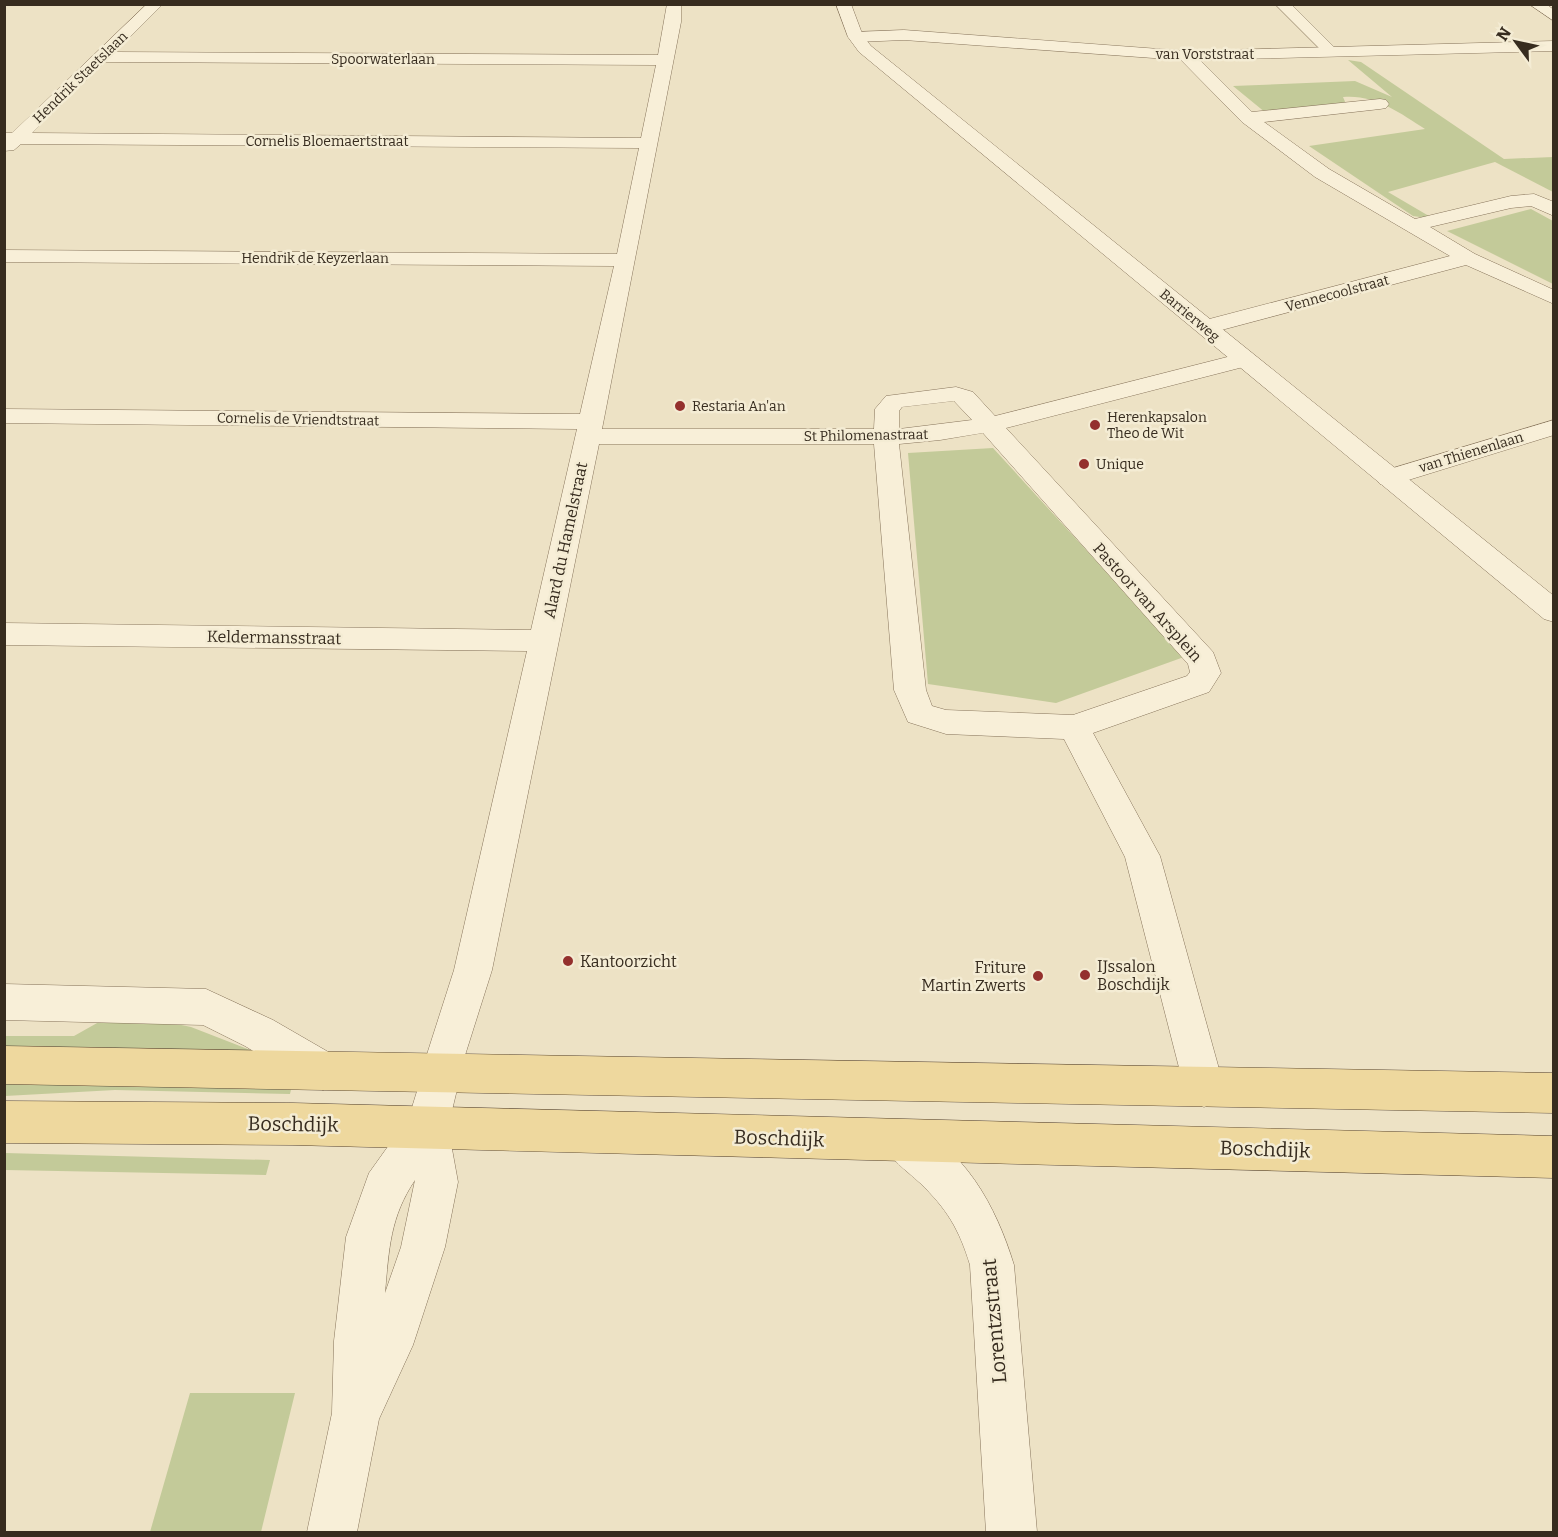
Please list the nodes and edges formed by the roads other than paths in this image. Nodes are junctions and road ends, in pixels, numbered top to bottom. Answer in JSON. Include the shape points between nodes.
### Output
{"nodes":[{"id":1,"x":156,"y":4,"type":"edge"},
{"id":2,"x":674,"y":4,"type":"edge"},
{"id":3,"x":843,"y":4,"type":"edge"},
{"id":4,"x":1282,"y":4,"type":"edge"},
{"id":5,"x":1536,"y":4,"type":"edge"},
{"id":6,"x":1554,"y":17,"type":"edge"},
{"id":7,"x":856,"y":36,"type":"junction"},
{"id":8,"x":1554,"y":46,"type":"edge"},
{"id":9,"x":1331,"y":52,"type":"junction"},
{"id":10,"x":1186,"y":56,"type":"junction"},
{"id":11,"x":100,"y":57,"type":"junction"},
{"id":12,"x":665,"y":60,"type":"junction"},
{"id":13,"x":1380,"y":104,"type":"dead end"},
{"id":14,"x":1248,"y":118,"type":"junction"},
{"id":15,"x":8,"y":142,"type":"edge"},
{"id":16,"x":649,"y":143,"type":"junction"},
{"id":17,"x":1554,"y":210,"type":"edge"},
{"id":18,"x":1414,"y":225,"type":"junction"},
{"id":19,"x":6,"y":258,"type":"edge"},
{"id":20,"x":1468,"y":258,"type":"junction"},
{"id":21,"x":626,"y":260,"type":"junction"},
{"id":22,"x":1554,"y":298,"type":"edge"},
{"id":23,"x":1206,"y":327,"type":"junction"},
{"id":24,"x":1243,"y":360,"type":"junction"},
{"id":25,"x":4,"y":416,"type":"edge"},
{"id":26,"x":988,"y":425,"type":"junction"},
{"id":27,"x":1554,"y":427,"type":"edge"},
{"id":28,"x":589,"y":429,"type":"junction"},
{"id":29,"x":885,"y":437,"type":"junction"},
{"id":30,"x":1389,"y":478,"type":"junction"},
{"id":31,"x":1554,"y":612,"type":"edge"},
{"id":32,"x":4,"y":634,"type":"edge"},
{"id":33,"x":543,"y":641,"type":"junction"},
{"id":34,"x":1074,"y":728,"type":"junction"},
{"id":35,"x":4,"y":1002,"type":"edge"},
{"id":36,"x":4,"y":1065,"type":"edge"},
{"id":37,"x":323,"y":1071,"type":"junction"},
{"id":38,"x":441,"y":1073,"type":"junction"},
{"id":39,"x":1204,"y":1087,"type":"junction"},
{"id":40,"x":1554,"y":1093,"type":"edge"},
{"id":41,"x":4,"y":1122,"type":"edge"},
{"id":42,"x":427,"y":1127,"type":"junction"},
{"id":43,"x":904,"y":1142,"type":"junction"},
{"id":44,"x":1554,"y":1157,"type":"edge"},
{"id":45,"x":332,"y":1533,"type":"edge"},
{"id":46,"x":1012,"y":1533,"type":"edge"}],
"edges":[{"from":1,"to":11,"type":"street","name":"Hendrik Staetslaan"},
{"from":2,"to":12,"type":"street","name":"Alard du Hamelstraat"},
{"from":3,"to":7,"type":"street","name":"Barrierweg"},
{"from":4,"to":9,"type":"street"},
{"from":5,"to":6,"type":"street"},
{"from":7,"to":10,"type":"street","name":"van Vorststraat","via":[[904,35]]},
{"from":7,"to":23,"type":"street","name":"Barrierweg","via":[[874,57]]},
{"from":8,"to":9,"type":"street","name":"van Vorststraat"},
{"from":9,"to":10,"type":"street","name":"van Vorststraat"},
{"from":10,"to":14,"type":"street"},
{"from":11,"to":12,"type":"street","name":"Spoorwaterlaan"},
{"from":11,"to":15,"type":"street","name":"Hendrik Staetslaan"},
{"from":12,"to":16,"type":"street","name":"Alard du Hamelstraat"},
{"from":13,"to":14,"type":"street"},
{"from":14,"to":18,"type":"street","via":[[1322,173]]},
{"from":15,"to":16,"type":"street","name":"Cornelis Bloemaertstraat"},
{"from":16,"to":21,"type":"street","name":"Alard du Hamelstraat"},
{"from":17,"to":18,"type":"street","via":[[1534,200],[1511,202]]},
{"from":18,"to":20,"type":"street"},
{"from":19,"to":21,"type":"street","name":"Hendrik de Keyzerlaan"},
{"from":20,"to":22,"type":"street"},
{"from":20,"to":23,"type":"street","name":"Vennecoolstraat"},
{"from":21,"to":28,"type":"street","name":"Alard du Hamelstraat"},
{"from":23,"to":24,"type":"street","name":"Barrierweg"},
{"from":24,"to":26,"type":"street","name":"St Philomenastraat"},
{"from":24,"to":30,"type":"street","name":"Barrierweg"},
{"from":25,"to":28,"type":"street","name":"Cornelis de Vriendtstraat"},
{"from":26,"to":29,"type":"street","name":"St Philomenastraat"},
{"from":26,"to":29,"type":"street","name":"Pastoor van Arsplein","via":[[964,397],[956,394],[895,401],[887,409]]},
{"from":26,"to":34,"type":"street","name":"Pastoor van Arsplein","via":[[1203,660],[1206,673],[1198,684]]},
{"from":27,"to":30,"type":"street","name":"van Thienenlaan"},
{"from":28,"to":29,"type":"street","name":"St Philomenastraat"},
{"from":28,"to":33,"type":"street","name":"Alard du Hamelstraat"},
{"from":29,"to":34,"type":"street","name":"Pastoor van Arsplein","via":[[910,690],[919,714],[946,722]]},
{"from":30,"to":31,"type":"street","name":"Barrierweg"},
{"from":32,"to":33,"type":"street","name":"Keldermansstraat"},
{"from":33,"to":38,"type":"street","name":"Alard du Hamelstraat","via":[[472,970]]},
{"from":34,"to":39,"type":"street","via":[[1142,856]]},
{"from":35,"to":37,"type":"street","via":[[206,1007]]},
{"from":36,"to":37,"type":"main road"},
{"from":37,"to":38,"type":"main road"},
{"from":38,"to":39,"type":"main road"},
{"from":38,"to":42,"type":"street","name":"Alard du Hamelstraat"},
{"from":39,"to":40,"type":"main road"},
{"from":41,"to":42,"type":"main road","name":"Boschdijk"},
{"from":42,"to":43,"type":"main road","name":"Boschdijk"},
{"from":42,"to":45,"type":"street","via":[[437,1182],[423,1247],[390,1345],[356,1413]]},
{"from":43,"to":44,"type":"main road","name":"Boschdijk"},
{"from":43,"to":46,"type":"street","name":"Lorentzstraat","via":[[939,1170],[967,1203],[980,1226],[992,1265]]}]}
